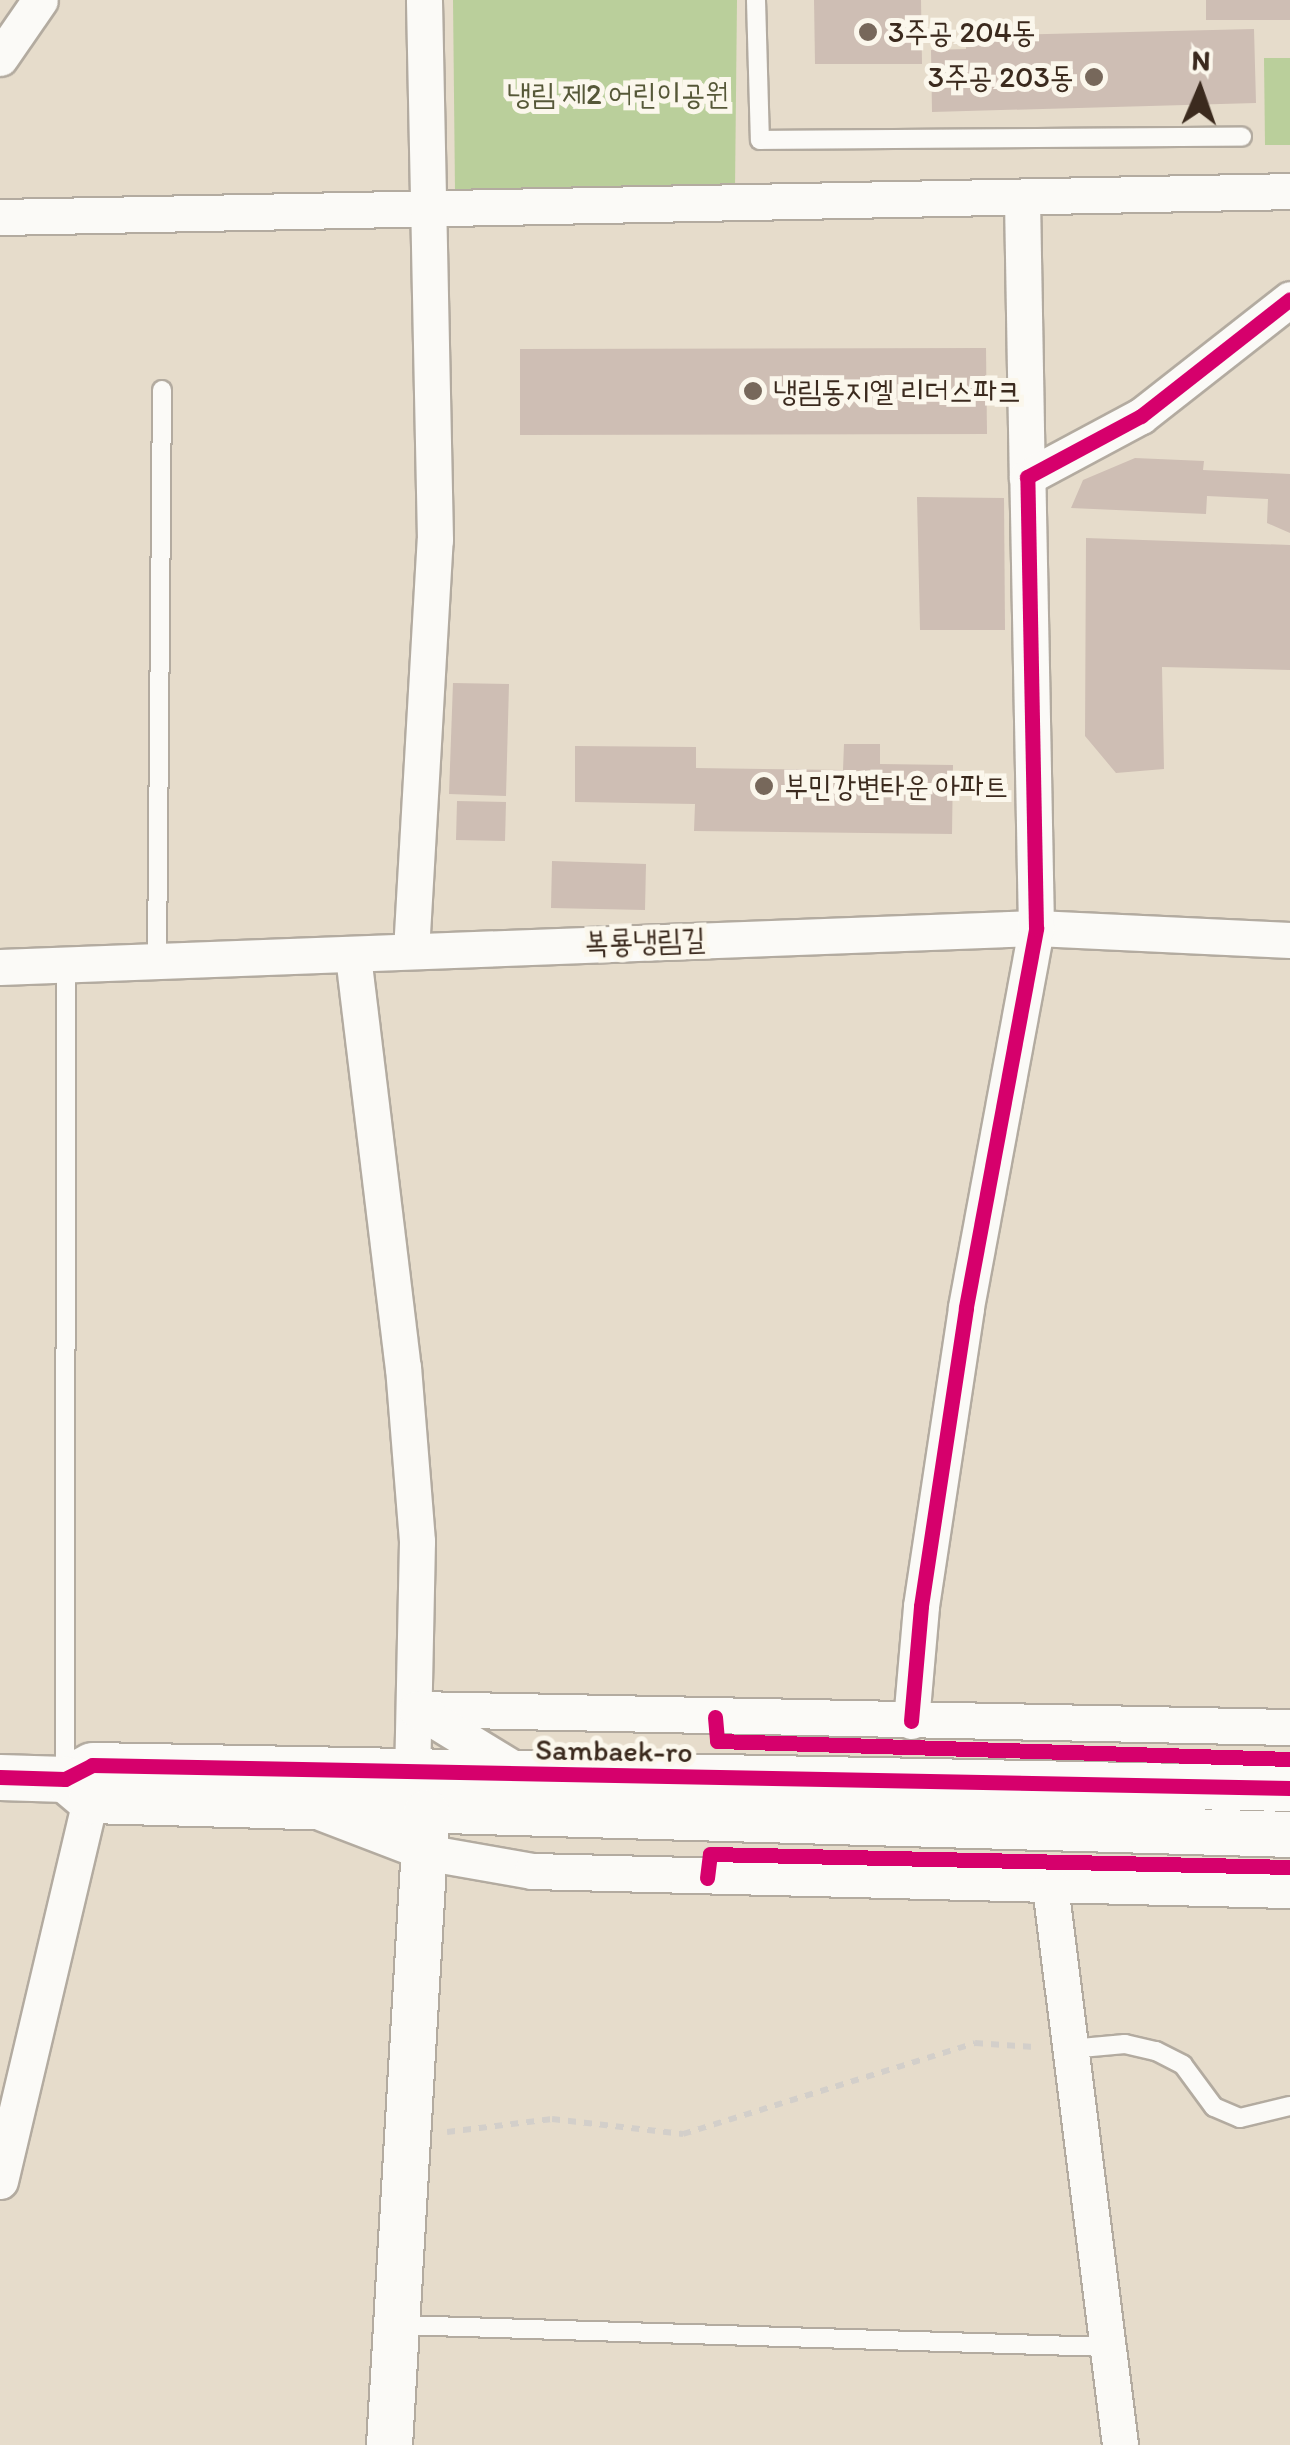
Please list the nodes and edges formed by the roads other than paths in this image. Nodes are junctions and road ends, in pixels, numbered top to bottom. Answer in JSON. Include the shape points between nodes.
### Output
{"nodes":[{"id":1,"x":40,"y":0,"type":"edge"},
{"id":2,"x":424,"y":0,"type":"edge"},
{"id":3,"x":756,"y":0,"type":"edge"},
{"id":4,"x":0,"y":58,"type":"edge"},
{"id":5,"x":1242,"y":137,"type":"dead end"},
{"id":6,"x":1290,"y":190,"type":"edge"},
{"id":7,"x":1022,"y":199,"type":"junction"},
{"id":8,"x":428,"y":208,"type":"junction"},
{"id":9,"x":0,"y":217,"type":"edge"},
{"id":10,"x":1290,"y":299,"type":"edge"},
{"id":11,"x":162,"y":390,"type":"dead end"},
{"id":12,"x":1028,"y":477,"type":"junction"},
{"id":13,"x":1036,"y":928,"type":"junction"},
{"id":14,"x":1290,"y":940,"type":"edge"},
{"id":15,"x":411,"y":951,"type":"junction"},
{"id":16,"x":353,"y":956,"type":"junction"},
{"id":17,"x":156,"y":961,"type":"junction"},
{"id":18,"x":66,"y":965,"type":"junction"},
{"id":19,"x":0,"y":966,"type":"edge"},
{"id":20,"x":416,"y":1709,"type":"junction"},
{"id":21,"x":911,"y":1721,"type":"junction"},
{"id":22,"x":1290,"y":1728,"type":"edge"},
{"id":23,"x":0,"y":1777,"type":"edge"},
{"id":24,"x":528,"y":1777,"type":"junction"},
{"id":25,"x":1290,"y":1788,"type":"edge"},
{"id":26,"x":78,"y":1789,"type":"junction"},
{"id":27,"x":421,"y":1812,"type":"junction"},
{"id":28,"x":1290,"y":1834,"type":"edge"},
{"id":29,"x":1050,"y":1886,"type":"junction"},
{"id":30,"x":1290,"y":1890,"type":"edge"},
{"id":31,"x":1070,"y":2049,"type":"junction"},
{"id":32,"x":1290,"y":2106,"type":"edge"},
{"id":33,"x":0,"y":2181,"type":"edge"},
{"id":34,"x":399,"y":2325,"type":"junction"},
{"id":35,"x":1108,"y":2347,"type":"junction"},
{"id":36,"x":389,"y":2445,"type":"edge"},
{"id":37,"x":1120,"y":2445,"type":"edge"}],
"edges":[{"from":1,"to":4,"type":"street"},
{"from":2,"to":8,"type":"street"},
{"from":3,"to":5,"type":"lane","via":[[760,140]]},
{"from":6,"to":7,"type":"street"},
{"from":7,"to":8,"type":"street"},
{"from":7,"to":12,"type":"street"},
{"from":8,"to":9,"type":"street"},
{"from":8,"to":15,"type":"street","via":[[435,540]]},
{"from":10,"to":12,"type":"street","via":[[1142,416]]},
{"from":11,"to":17,"type":"lane"},
{"from":12,"to":13,"type":"street"},
{"from":13,"to":14,"type":"street","name":"복룡냉림길"},
{"from":13,"to":15,"type":"street","name":"복룡냉림길"},
{"from":13,"to":21,"type":"street","via":[[963,1326],[921,1606]]},
{"from":15,"to":16,"type":"street","name":"복룡냉림길"},
{"from":16,"to":17,"type":"street","name":"복룡냉림길"},
{"from":16,"to":20,"type":"street","via":[[406,1405],[417,1541]]},
{"from":17,"to":18,"type":"street","name":"복룡냉림길"},
{"from":18,"to":19,"type":"street","name":"복룡냉림길"},
{"from":18,"to":26,"type":"lane"},
{"from":20,"to":21,"type":"street"},
{"from":20,"to":24,"type":"street"},
{"from":20,"to":27,"type":"street"},
{"from":21,"to":22,"type":"street"},
{"from":23,"to":26,"type":"street","name":"Sambaek-ro"},
{"from":24,"to":25,"type":"street","name":"Sambaek-ro"},
{"from":24,"to":27,"type":"street","name":"Sambaek-ro"},
{"from":26,"to":27,"type":"street"},
{"from":26,"to":27,"type":"street","name":"Sambaek-ro","via":[[92,1765]]},
{"from":26,"to":33,"type":"street"},
{"from":27,"to":28,"type":"street"},
{"from":27,"to":29,"type":"street","via":[[532,1871]]},
{"from":27,"to":34,"type":"street"},
{"from":29,"to":30,"type":"street"},
{"from":29,"to":31,"type":"street"},
{"from":31,"to":32,"type":"lane","via":[[1125,2044],[1156,2052],[1183,2065],[1214,2107],[1240,2118]]},
{"from":31,"to":35,"type":"street"},
{"from":34,"to":35,"type":"lane"},
{"from":34,"to":36,"type":"street"},
{"from":35,"to":37,"type":"street"}]}
